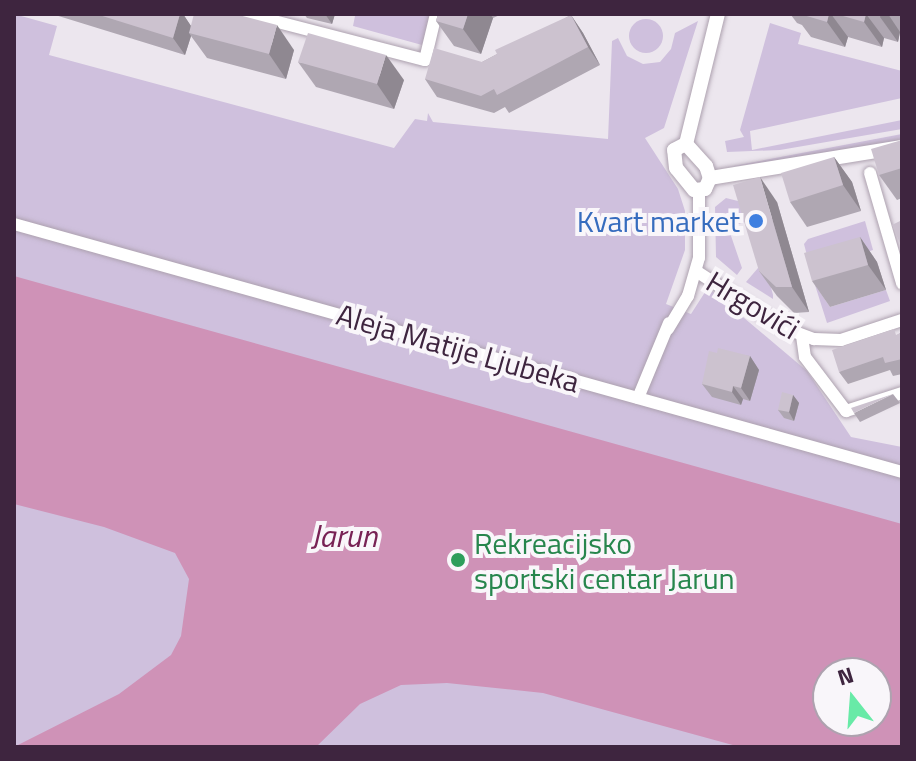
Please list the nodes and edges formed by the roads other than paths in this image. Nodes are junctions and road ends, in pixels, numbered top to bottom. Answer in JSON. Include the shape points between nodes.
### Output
{"nodes":[{"id":1,"x":247,"y":14,"type":"edge"},
{"id":2,"x":436,"y":14,"type":"edge"},
{"id":3,"x":718,"y":14,"type":"edge"},
{"id":4,"x":291,"y":20,"type":"edge"},
{"id":5,"x":686,"y":144,"type":"junction"},
{"id":6,"x":902,"y":147,"type":"edge"},
{"id":7,"x":870,"y":173,"type":"edge"},
{"id":8,"x":710,"y":178,"type":"junction"},
{"id":9,"x":699,"y":191,"type":"junction"},
{"id":10,"x":14,"y":224,"type":"edge"},
{"id":11,"x":696,"y":271,"type":"junction"},
{"id":12,"x":902,"y":283,"type":"edge"},
{"id":13,"x":902,"y":320,"type":"edge"},
{"id":14,"x":802,"y":336,"type":"junction"},
{"id":15,"x":902,"y":393,"type":"edge"},
{"id":16,"x":638,"y":398,"type":"junction"},
{"id":17,"x":902,"y":472,"type":"edge"}],
"edges":[{"from":1,"to":4,"type":"street"},
{"from":2,"to":4,"type":"street","via":[[425,60]]},
{"from":3,"to":5,"type":"street"},
{"from":5,"to":8,"type":"street","via":[[699,153]]},
{"from":5,"to":9,"type":"street","via":[[674,150],[672,160],[685,182]]},
{"from":6,"to":8,"type":"street"},
{"from":7,"to":12,"type":"street"},
{"from":8,"to":9,"type":"street"},
{"from":9,"to":11,"type":"street","name":"Hrgovići"},
{"from":10,"to":16,"type":"street","name":"Aleja Matije Ljubeka"},
{"from":11,"to":14,"type":"street","name":"Hrgovići"},
{"from":11,"to":16,"type":"street","name":"Hrgovići","via":[[674,307]]},
{"from":13,"to":14,"type":"street","name":"Hrgovići","via":[[841,340]]},
{"from":14,"to":15,"type":"street","via":[[805,357],[846,411]]},
{"from":16,"to":17,"type":"street","name":"Aleja Matije Ljubeka"}]}
